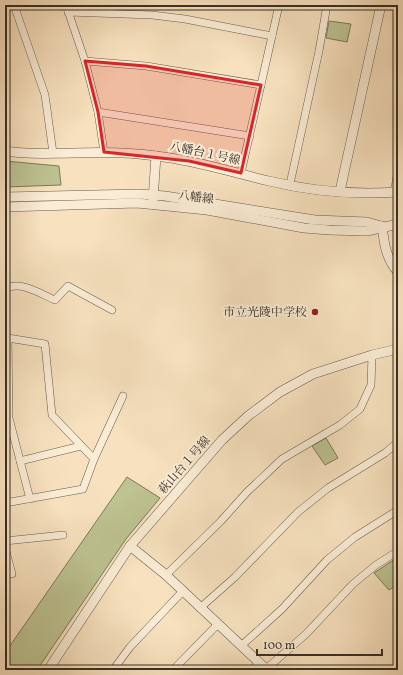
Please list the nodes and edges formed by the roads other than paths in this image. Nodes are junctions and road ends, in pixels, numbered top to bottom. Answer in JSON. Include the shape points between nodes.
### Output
{"nodes":[{"id":1,"x":14,"y":5,"type":"edge"},
{"id":2,"x":279,"y":5,"type":"edge"},
{"id":3,"x":327,"y":5,"type":"edge"},
{"id":4,"x":381,"y":5,"type":"edge"},
{"id":5,"x":67,"y":8,"type":"edge"},
{"id":6,"x":272,"y":36,"type":"junction"},
{"id":7,"x":85,"y":61,"type":"junction"},
{"id":8,"x":261,"y":85,"type":"junction"},
{"id":9,"x":98,"y":112,"type":"junction"},
{"id":10,"x":250,"y":136,"type":"junction"},
{"id":11,"x":5,"y":151,"type":"edge"},
{"id":12,"x":104,"y":152,"type":"junction"},
{"id":13,"x":53,"y":153,"type":"junction"},
{"id":14,"x":156,"y":156,"type":"junction"},
{"id":15,"x":398,"y":171,"type":"edge"},
{"id":16,"x":241,"y":173,"type":"junction"},
{"id":17,"x":290,"y":184,"type":"junction"},
{"id":18,"x":340,"y":191,"type":"junction"},
{"id":19,"x":396,"y":192,"type":"edge"},
{"id":20,"x":5,"y":197,"type":"edge"},
{"id":21,"x":153,"y":200,"type":"junction"},
{"id":22,"x":5,"y":207,"type":"edge"},
{"id":23,"x":398,"y":224,"type":"edge"},
{"id":24,"x":382,"y":226,"type":"junction"},
{"id":25,"x":398,"y":272,"type":"edge"},
{"id":26,"x":5,"y":290,"type":"edge"},
{"id":27,"x":112,"y":310,"type":"dead end"},
{"id":28,"x":398,"y":349,"type":"edge"},
{"id":29,"x":372,"y":355,"type":"junction"},
{"id":30,"x":123,"y":396,"type":"dead end"},
{"id":31,"x":398,"y":442,"type":"edge"},
{"id":32,"x":81,"y":446,"type":"junction"},
{"id":33,"x":94,"y":459,"type":"junction"},
{"id":34,"x":20,"y":461,"type":"junction"},
{"id":35,"x":30,"y":499,"type":"junction"},
{"id":36,"x":5,"y":503,"type":"edge"},
{"id":37,"x":398,"y":510,"type":"edge"},
{"id":38,"x":63,"y":535,"type":"dead end"},
{"id":39,"x":5,"y":541,"type":"edge"},
{"id":40,"x":130,"y":546,"type":"junction"},
{"id":41,"x":5,"y":548,"type":"edge"},
{"id":42,"x":398,"y":551,"type":"edge"},
{"id":43,"x":12,"y":574,"type":"dead end"},
{"id":44,"x":166,"y":575,"type":"junction"},
{"id":45,"x":182,"y":592,"type":"junction"},
{"id":46,"x":200,"y":608,"type":"junction"},
{"id":47,"x":218,"y":624,"type":"junction"},
{"id":48,"x":241,"y":646,"type":"junction"},
{"id":49,"x":264,"y":667,"type":"edge"},
{"id":50,"x":48,"y":670,"type":"edge"},
{"id":51,"x":113,"y":670,"type":"edge"},
{"id":52,"x":172,"y":670,"type":"edge"},
{"id":53,"x":252,"y":670,"type":"edge"}],
"edges":[{"from":1,"to":13,"type":"street","via":[[45,95]]},
{"from":2,"to":6,"type":"street"},
{"from":3,"to":17,"type":"street"},
{"from":4,"to":18,"type":"street"},
{"from":5,"to":6,"type":"street","via":[[185,19]]},
{"from":5,"to":7,"type":"street"},
{"from":6,"to":8,"type":"street"},
{"from":7,"to":8,"type":"street","via":[[146,66]]},
{"from":7,"to":9,"type":"street"},
{"from":8,"to":10,"type":"street"},
{"from":9,"to":10,"type":"street"},
{"from":9,"to":12,"type":"street"},
{"from":10,"to":16,"type":"street"},
{"from":11,"to":13,"type":"street","name":"八幡台１号線","via":[[21,154]]},
{"from":12,"to":13,"type":"street","name":"八幡台１号線"},
{"from":12,"to":14,"type":"street","name":"八幡台１号線"},
{"from":14,"to":16,"type":"street","name":"八幡台１号線"},
{"from":14,"to":21,"type":"street"},
{"from":15,"to":19,"type":"street"},
{"from":16,"to":17,"type":"street","name":"八幡台１号線"},
{"from":17,"to":18,"type":"street","name":"八幡台１号線"},
{"from":18,"to":19,"type":"street","name":"八幡台１号線"},
{"from":20,"to":21,"type":"street","name":"八幡線"},
{"from":21,"to":22,"type":"street","name":"八幡線"},
{"from":21,"to":24,"type":"street","name":"八幡線","via":[[211,202],[315,220],[367,222]]},
{"from":23,"to":24,"type":"street","name":"八幡線"},
{"from":24,"to":25,"type":"street","via":[[391,264]]},
{"from":26,"to":27,"type":"street","via":[[10,286],[26,288],[55,300],[68,286]]},
{"from":28,"to":29,"type":"street","name":"萩山台１号線"},
{"from":29,"to":40,"type":"street","name":"萩山台１号線","via":[[313,374],[280,392],[248,416],[222,440]]},
{"from":29,"to":44,"type":"street","via":[[371,385],[360,408],[340,425],[282,459]]},
{"from":30,"to":33,"type":"street"},
{"from":31,"to":46,"type":"street","via":[[385,453],[328,488],[298,512],[235,577]]},
{"from":32,"to":33,"type":"street"},
{"from":32,"to":34,"type":"street"},
{"from":32,"to":34,"type":"street","via":[[52,415],[45,344],[8,338],[9,418]]},
{"from":33,"to":35,"type":"street","via":[[83,489]]},
{"from":34,"to":35,"type":"street"},
{"from":35,"to":36,"type":"street"},
{"from":37,"to":48,"type":"street","via":[[355,537],[327,560],[282,609]]},
{"from":38,"to":39,"type":"street"},
{"from":40,"to":44,"type":"street"},
{"from":40,"to":50,"type":"street","name":"萩山台１号線"},
{"from":41,"to":43,"type":"street"},
{"from":42,"to":49,"type":"street","via":[[353,584],[306,634]]},
{"from":44,"to":45,"type":"street"},
{"from":45,"to":46,"type":"street"},
{"from":45,"to":51,"type":"street","via":[[130,647]]},
{"from":46,"to":47,"type":"street"},
{"from":47,"to":48,"type":"street"},
{"from":47,"to":52,"type":"street"},
{"from":48,"to":49,"type":"street"},
{"from":49,"to":53,"type":"street"}]}
